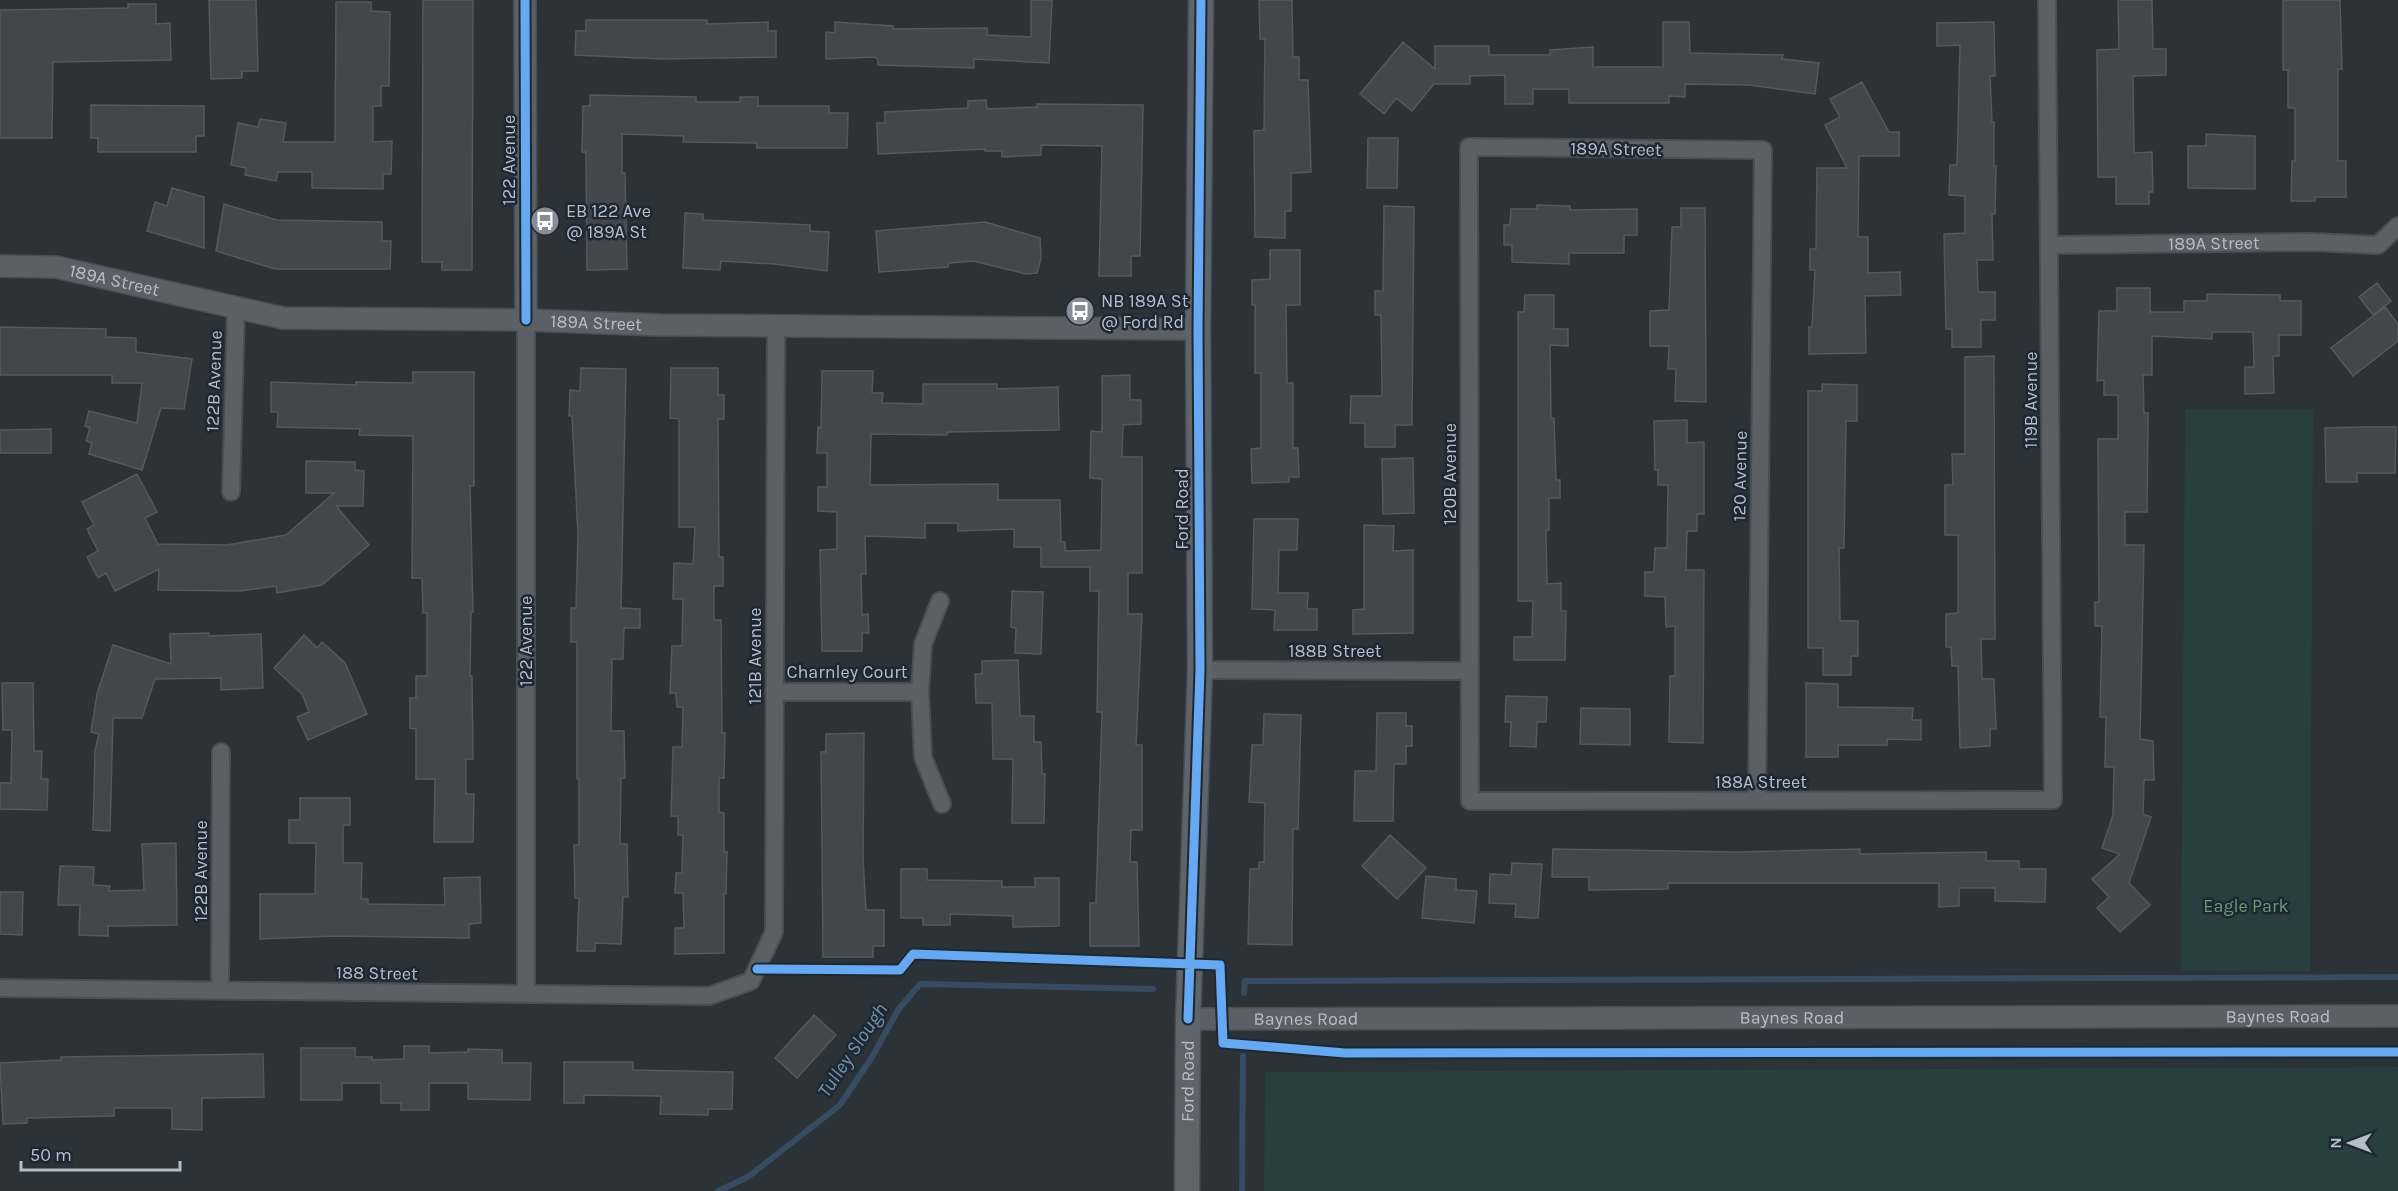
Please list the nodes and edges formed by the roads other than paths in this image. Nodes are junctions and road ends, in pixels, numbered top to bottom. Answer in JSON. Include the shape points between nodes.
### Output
{"nodes":[{"id":1,"x":525,"y":0,"type":"edge"},
{"id":2,"x":1201,"y":0,"type":"edge"},
{"id":3,"x":2047,"y":0,"type":"edge"},
{"id":4,"x":1469,"y":147,"type":"joint"},
{"id":5,"x":1763,"y":150,"type":"joint"},
{"id":6,"x":2398,"y":226,"type":"edge"},
{"id":7,"x":2050,"y":245,"type":"junction"},
{"id":8,"x":0,"y":266,"type":"edge"},
{"id":9,"x":236,"y":308,"type":"junction"},
{"id":10,"x":526,"y":320,"type":"junction"},
{"id":11,"x":776,"y":326,"type":"junction"},
{"id":12,"x":1198,"y":329,"type":"junction"},
{"id":13,"x":231,"y":492,"type":"dead end"},
{"id":14,"x":940,"y":601,"type":"dead end"},
{"id":15,"x":1200,"y":670,"type":"junction"},
{"id":16,"x":1470,"y":671,"type":"junction"},
{"id":17,"x":774,"y":692,"type":"junction"},
{"id":18,"x":920,"y":692,"type":"junction"},
{"id":19,"x":221,"y":752,"type":"dead end"},
{"id":20,"x":2053,"y":800,"type":"joint"},
{"id":21,"x":1470,"y":801,"type":"joint"},
{"id":22,"x":1756,"y":801,"type":"junction"},
{"id":23,"x":942,"y":804,"type":"dead end"},
{"id":24,"x":751,"y":981,"type":"joint"},
{"id":25,"x":0,"y":988,"type":"edge"},
{"id":26,"x":220,"y":990,"type":"junction"},
{"id":27,"x":526,"y":994,"type":"junction"},
{"id":28,"x":2398,"y":1016,"type":"edge"},
{"id":29,"x":1188,"y":1019,"type":"junction"},
{"id":30,"x":1187,"y":1191,"type":"edge"}],
"edges":[{"from":1,"to":10,"type":"street","name":"122 Avenue"},
{"from":2,"to":12,"type":"main road","name":"Ford Road"},
{"from":3,"to":7,"type":"street","name":"119B Avenue"},
{"from":4,"to":5,"type":"street","name":"189A Street"},
{"from":4,"to":16,"type":"street","name":"120B Avenue"},
{"from":5,"to":22,"type":"street","name":"120 Avenue"},
{"from":6,"to":7,"type":"street","name":"189A Street","via":[[2378,245]]},
{"from":7,"to":20,"type":"street","name":"119B Avenue"},
{"from":8,"to":9,"type":"street","name":"189A Street","via":[[56,267]]},
{"from":9,"to":10,"type":"street","name":"189A Street","via":[[283,318]]},
{"from":9,"to":13,"type":"street","name":"122B Avenue"},
{"from":10,"to":11,"type":"street","name":"189A Street"},
{"from":10,"to":27,"type":"street","name":"122 Avenue"},
{"from":11,"to":12,"type":"street","name":"189A Street"},
{"from":11,"to":17,"type":"street","name":"121B Avenue"},
{"from":12,"to":15,"type":"main road","name":"Ford Road"},
{"from":14,"to":18,"type":"street","name":"Charnley Court","via":[[922,644]]},
{"from":15,"to":16,"type":"street","name":"188B Street"},
{"from":15,"to":29,"type":"main road","name":"Ford Road"},
{"from":16,"to":21,"type":"street","name":"120B Avenue"},
{"from":17,"to":18,"type":"street","name":"Charnley Court"},
{"from":17,"to":24,"type":"street","name":"121B Avenue","via":[[774,932]]},
{"from":18,"to":23,"type":"street","name":"Charnley Court","via":[[923,757]]},
{"from":19,"to":26,"type":"street","name":"122B Avenue"},
{"from":20,"to":22,"type":"street","name":"188A Street"},
{"from":21,"to":22,"type":"street","name":"188A Street"},
{"from":24,"to":27,"type":"street","name":"188 Street","via":[[709,996]]},
{"from":25,"to":26,"type":"street","name":"188 Street"},
{"from":26,"to":27,"type":"street","name":"188 Street"},
{"from":28,"to":29,"type":"street","name":"Baynes Road"},
{"from":29,"to":30,"type":"main road","name":"Ford Road"}]}
